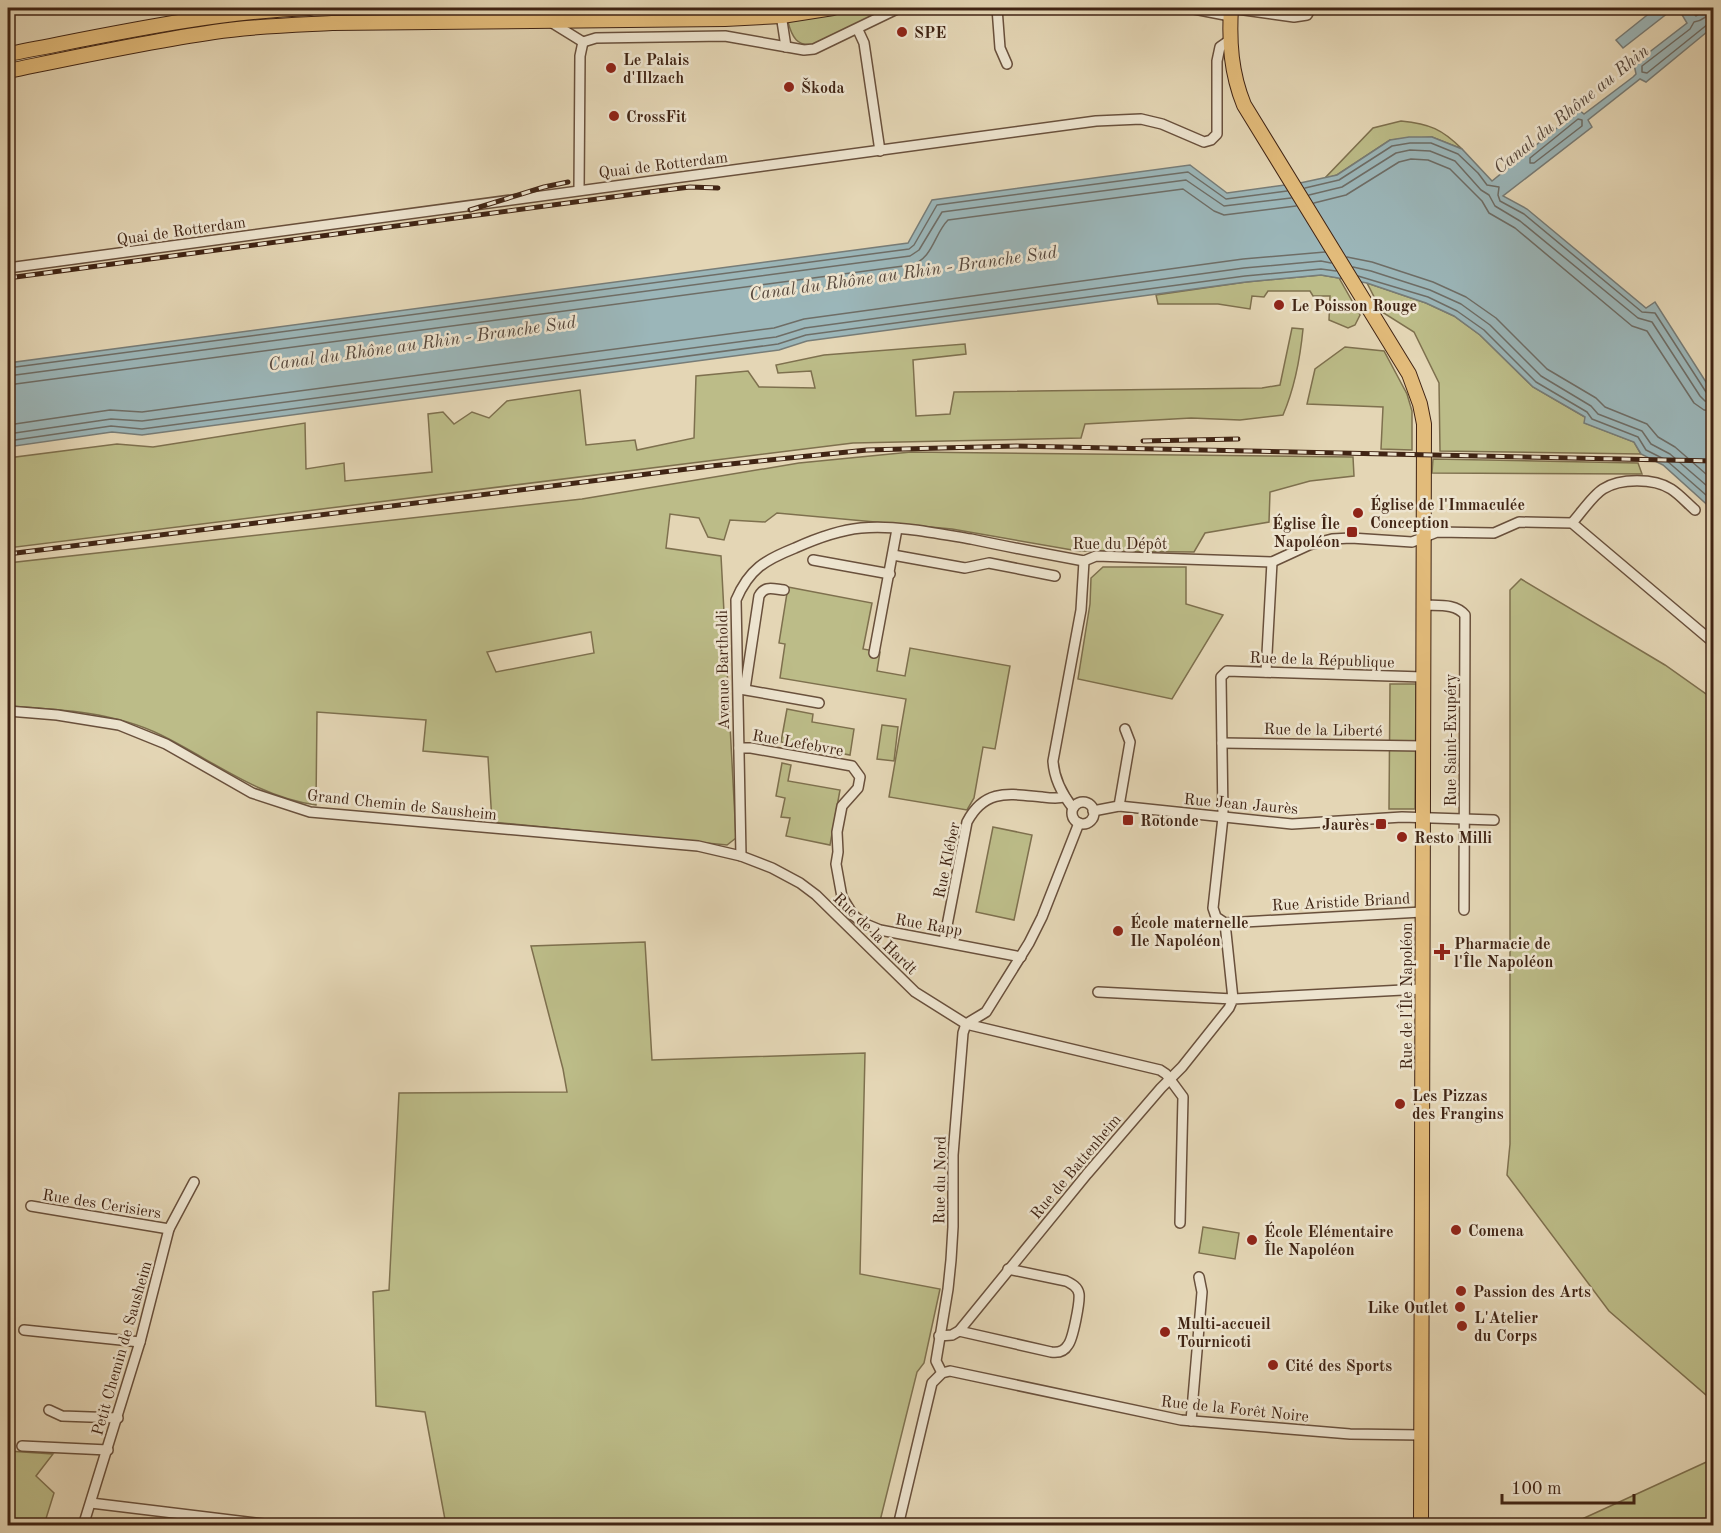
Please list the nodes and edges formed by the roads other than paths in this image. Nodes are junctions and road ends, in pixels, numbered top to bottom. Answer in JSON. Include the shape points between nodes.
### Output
{"nodes":[{"id":1,"x":310,"y":8,"type":"edge"},
{"id":2,"x":833,"y":8,"type":"edge"},
{"id":3,"x":899,"y":8,"type":"edge"},
{"id":4,"x":997,"y":8,"type":"edge"},
{"id":5,"x":1190,"y":8,"type":"edge"},
{"id":6,"x":1311,"y":8,"type":"edge"},
{"id":7,"x":1230,"y":11,"type":"edge"},
{"id":8,"x":781,"y":12,"type":"edge"},
{"id":9,"x":548,"y":21,"type":"junction"},
{"id":10,"x":858,"y":30,"type":"junction"},
{"id":11,"x":1230,"y":40,"type":"junction"},
{"id":12,"x":583,"y":42,"type":"junction"},
{"id":13,"x":786,"y":47,"type":"junction"},
{"id":14,"x":8,"y":54,"type":"edge"},
{"id":15,"x":1007,"y":64,"type":"dead end"},
{"id":16,"x":8,"y":71,"type":"edge"},
{"id":17,"x":880,"y":151,"type":"junction"},
{"id":18,"x":579,"y":190,"type":"junction"},
{"id":19,"x":8,"y":268,"type":"edge"},
{"id":20,"x":1695,"y":510,"type":"dead end"},
{"id":21,"x":1572,"y":523,"type":"junction"},
{"id":22,"x":897,"y":528,"type":"junction"},
{"id":23,"x":1424,"y":537,"type":"junction"},
{"id":24,"x":893,"y":555,"type":"junction"},
{"id":25,"x":813,"y":560,"type":"dead end"},
{"id":26,"x":1084,"y":561,"type":"junction"},
{"id":27,"x":1272,"y":562,"type":"junction"},
{"id":28,"x":890,"y":574,"type":"junction"},
{"id":29,"x":1055,"y":576,"type":"dead end"},
{"id":30,"x":784,"y":590,"type":"dead end"},
{"id":31,"x":1423,"y":605,"type":"junction"},
{"id":32,"x":736,"y":622,"type":"junction"},
{"id":33,"x":754,"y":626,"type":"junction"},
{"id":34,"x":1713,"y":643,"type":"edge"},
{"id":35,"x":874,"y":653,"type":"dead end"},
{"id":36,"x":1266,"y":672,"type":"junction"},
{"id":37,"x":1423,"y":677,"type":"junction"},
{"id":38,"x":741,"y":688,"type":"junction"},
{"id":39,"x":819,"y":703,"type":"dead end"},
{"id":40,"x":8,"y":711,"type":"edge"},
{"id":41,"x":1125,"y":729,"type":"dead end"},
{"id":42,"x":1222,"y":742,"type":"junction"},
{"id":43,"x":1423,"y":746,"type":"junction"},
{"id":44,"x":739,"y":748,"type":"junction"},
{"id":45,"x":1065,"y":797,"type":"junction"},
{"id":46,"x":1119,"y":806,"type":"junction"},
{"id":47,"x":1073,"y":808,"type":"junction"},
{"id":48,"x":1094,"y":811,"type":"junction"},
{"id":49,"x":1223,"y":817,"type":"junction"},
{"id":50,"x":1424,"y":817,"type":"junction"},
{"id":51,"x":1465,"y":818,"type":"junction"},
{"id":52,"x":1494,"y":820,"type":"dead end"},
{"id":53,"x":1079,"y":823,"type":"junction"},
{"id":54,"x":741,"y":856,"type":"junction"},
{"id":55,"x":836,"y":864,"type":"joint"},
{"id":56,"x":1464,"y":910,"type":"dead end"},
{"id":57,"x":1422,"y":912,"type":"junction"},
{"id":58,"x":1226,"y":923,"type":"junction"},
{"id":59,"x":944,"y":941,"type":"junction"},
{"id":60,"x":1021,"y":957,"type":"junction"},
{"id":61,"x":1422,"y":989,"type":"junction"},
{"id":62,"x":1098,"y":992,"type":"dead end"},
{"id":63,"x":1233,"y":999,"type":"junction"},
{"id":64,"x":986,"y":1012,"type":"junction"},
{"id":65,"x":966,"y":1024,"type":"junction"},
{"id":66,"x":991,"y":1031,"type":"junction"},
{"id":67,"x":1170,"y":1079,"type":"junction"},
{"id":68,"x":194,"y":1182,"type":"dead end"},
{"id":69,"x":31,"y":1206,"type":"dead end"},
{"id":70,"x":1180,"y":1223,"type":"dead end"},
{"id":71,"x":169,"y":1229,"type":"junction"},
{"id":72,"x":1008,"y":1269,"type":"junction"},
{"id":73,"x":1199,"y":1277,"type":"dead end"},
{"id":74,"x":24,"y":1330,"type":"dead end"},
{"id":75,"x":959,"y":1331,"type":"junction"},
{"id":76,"x":939,"y":1336,"type":"junction"},
{"id":77,"x":140,"y":1342,"type":"junction"},
{"id":78,"x":942,"y":1373,"type":"junction"},
{"id":79,"x":49,"y":1410,"type":"dead end"},
{"id":80,"x":118,"y":1418,"type":"junction"},
{"id":81,"x":1191,"y":1421,"type":"junction"},
{"id":82,"x":1421,"y":1435,"type":"junction"},
{"id":83,"x":22,"y":1446,"type":"dead end"},
{"id":84,"x":108,"y":1450,"type":"junction"},
{"id":85,"x":91,"y":1503,"type":"junction"},
{"id":86,"x":83,"y":1526,"type":"edge"},
{"id":87,"x":281,"y":1526,"type":"edge"},
{"id":88,"x":898,"y":1526,"type":"edge"},
{"id":89,"x":1421,"y":1526,"type":"edge"}],
"edges":[{"from":1,"to":14,"type":"main road","via":[[269,9],[191,20]]},
{"from":2,"to":8,"type":"main road"},
{"from":3,"to":10,"type":"street"},
{"from":4,"to":15,"type":"street","via":[[1000,48]]},
{"from":5,"to":7,"type":"street"},
{"from":6,"to":7,"type":"street","via":[[1306,15],[1294,17]]},
{"from":7,"to":11,"type":"main road","name":"Rue de l'Île Napoléon"},
{"from":8,"to":9,"type":"main road","via":[[725,19]]},
{"from":8,"to":13,"type":"street"},
{"from":9,"to":12,"type":"street"},
{"from":9,"to":16,"type":"main road","via":[[332,23],[215,32]]},
{"from":10,"to":13,"type":"street","via":[[814,49]]},
{"from":10,"to":17,"type":"street","via":[[864,43]]},
{"from":11,"to":17,"type":"street","name":"Quai de Rotterdam","via":[[1220,47],[1217,61],[1217,134],[1211,140],[1204,142],[1153,122],[1125,118]]},
{"from":11,"to":23,"type":"main road","name":"Rue de l'Île Napoléon","via":[[1234,78],[1244,105],[1409,374],[1424,424]]},
{"from":12,"to":13,"type":"street","via":[[596,38],[725,36]]},
{"from":12,"to":18,"type":"street"},
{"from":17,"to":18,"type":"street","name":"Quai de Rotterdam"},
{"from":18,"to":19,"type":"street","name":"Quai de Rotterdam"},
{"from":20,"to":21,"type":"street","via":[[1670,488],[1657,483],[1626,482],[1601,490]]},
{"from":21,"to":23,"type":"street","via":[[1519,522],[1494,533],[1437,532]]},
{"from":21,"to":34,"type":"street"},
{"from":22,"to":24,"type":"street"},
{"from":22,"to":26,"type":"street","name":"Rue du Dépôt"},
{"from":22,"to":32,"type":"street","name":"Avenue Bartholdi","via":[[859,528],[777,555],[743,582],[736,600]]},
{"from":23,"to":27,"type":"street","via":[[1412,542],[1332,539]]},
{"from":23,"to":31,"type":"main road","name":"Rue de l'Île Napoléon"},
{"from":24,"to":28,"type":"street"},
{"from":24,"to":29,"type":"street","via":[[965,568],[989,563]]},
{"from":25,"to":28,"type":"street"},
{"from":26,"to":27,"type":"street","name":"Rue du Dépôt","via":[[1096,556]]},
{"from":26,"to":45,"type":"street","via":[[1081,610],[1053,761]]},
{"from":27,"to":36,"type":"street"},
{"from":28,"to":35,"type":"street"},
{"from":30,"to":33,"type":"street","via":[[762,590]]},
{"from":31,"to":37,"type":"main road","name":"Rue de l'Île Napoléon"},
{"from":31,"to":51,"type":"street","name":"Rue Saint-Exupéry","via":[[1453,606],[1465,615]]},
{"from":32,"to":33,"type":"street"},
{"from":32,"to":38,"type":"street","name":"Avenue Bartholdi"},
{"from":33,"to":38,"type":"street"},
{"from":36,"to":37,"type":"street","name":"Rue de la République"},
{"from":36,"to":42,"type":"street","name":"Rue de la République","via":[[1227,671],[1221,677]]},
{"from":37,"to":43,"type":"main road","name":"Rue de l'Île Napoléon"},
{"from":38,"to":39,"type":"street"},
{"from":38,"to":44,"type":"street","name":"Avenue Bartholdi"},
{"from":40,"to":54,"type":"street","name":"Grand Chemin de Sausheim","via":[[119,725],[166,744],[252,794],[310,812],[698,846]]},
{"from":41,"to":46,"type":"street","via":[[1130,742]]},
{"from":42,"to":43,"type":"street","name":"Rue de la Liberté"},
{"from":42,"to":49,"type":"street"},
{"from":43,"to":50,"type":"main road","name":"Rue de l'Île Napoléon"},
{"from":44,"to":54,"type":"street","name":"Avenue Bartholdi"},
{"from":44,"to":55,"type":"street","name":"Rue Lefebvre","via":[[852,766],[857,771],[858,788],[842,806]]},
{"from":45,"to":47,"type":"street"},
{"from":45,"to":59,"type":"street","name":"Rue Kléber","via":[[1000,794],[985,800],[975,810],[967,822]]},
{"from":46,"to":48,"type":"street","name":"Rue Jean Jaurès"},
{"from":46,"to":49,"type":"street","name":"Rue Jean Jaurès"},
{"from":47,"to":48,"type":"street","via":[[1084,802]]},
{"from":47,"to":53,"type":"street","via":[[1072,816]]},
{"from":48,"to":53,"type":"street","via":[[1089,822]]},
{"from":49,"to":50,"type":"street","name":"Rue Jean Jaurès","via":[[1292,824]]},
{"from":49,"to":58,"type":"street","via":[[1213,908],[1216,917]]},
{"from":50,"to":51,"type":"street","name":"Rue Jean Jaurès"},
{"from":50,"to":57,"type":"main road","name":"Rue de l'Île Napoléon"},
{"from":51,"to":52,"type":"street","name":"Rue Jean Jaurès"},
{"from":51,"to":56,"type":"street","name":"Rue Saint-Exupéry"},
{"from":53,"to":60,"type":"street","via":[[1042,917]]},
{"from":54,"to":65,"type":"street","name":"Rue de la Hardt","via":[[809,889],[915,992]]},
{"from":55,"to":59,"type":"street","name":"Rue Rapp","via":[[844,902],[857,919],[874,929]]},
{"from":57,"to":58,"type":"street","name":"Rue Aristide Briand"},
{"from":57,"to":61,"type":"main road","name":"Rue de l'Île Napoléon"},
{"from":58,"to":63,"type":"street"},
{"from":59,"to":60,"type":"street","name":"Rue Rapp"},
{"from":60,"to":64,"type":"street"},
{"from":61,"to":63,"type":"street"},
{"from":61,"to":82,"type":"main road","name":"Rue de l'Île Napoléon"},
{"from":62,"to":63,"type":"street"},
{"from":63,"to":67,"type":"street","name":"Rue de Battenheim"},
{"from":64,"to":65,"type":"street"},
{"from":64,"to":66,"type":"street"},
{"from":65,"to":66,"type":"street","name":"Rue de la Hardt"},
{"from":65,"to":76,"type":"street","name":"Rue du Nord","via":[[954,1140],[951,1260]]},
{"from":66,"to":67,"type":"street","name":"Rue de la Hardt","via":[[1160,1070]]},
{"from":67,"to":70,"type":"street","via":[[1183,1096]]},
{"from":67,"to":72,"type":"street","name":"Rue de Battenheim"},
{"from":68,"to":71,"type":"street","name":"Petit Chemin de Sausheim"},
{"from":69,"to":71,"type":"street","name":"Rue des Cerisiers"},
{"from":71,"to":77,"type":"street","name":"Petit Chemin de Sausheim"},
{"from":72,"to":75,"type":"street","name":"Rue de Battenheim"},
{"from":72,"to":75,"type":"street","via":[[1066,1281],[1078,1290],[1071,1340],[1066,1348],[1051,1352]]},
{"from":73,"to":81,"type":"street","via":[[1202,1292]]},
{"from":74,"to":77,"type":"street"},
{"from":75,"to":76,"type":"street"},
{"from":76,"to":78,"type":"street","via":[[936,1361]]},
{"from":77,"to":80,"type":"street","name":"Petit Chemin de Sausheim"},
{"from":78,"to":81,"type":"street","name":"Rue de la Forêt Noire","via":[[957,1371]]},
{"from":78,"to":88,"type":"street","via":[[932,1383]]},
{"from":79,"to":80,"type":"street","via":[[62,1416]]},
{"from":80,"to":84,"type":"street","name":"Petit Chemin de Sausheim"},
{"from":81,"to":82,"type":"street","name":"Rue de la Forêt Noire","via":[[1350,1434]]},
{"from":82,"to":89,"type":"main road","name":"Rue de l'Île Napoléon"},
{"from":83,"to":84,"type":"street"},
{"from":84,"to":85,"type":"street","name":"Petit Chemin de Sausheim"},
{"from":85,"to":86,"type":"street","name":"Petit Chemin de Sausheim"},
{"from":85,"to":87,"type":"street"}]}
